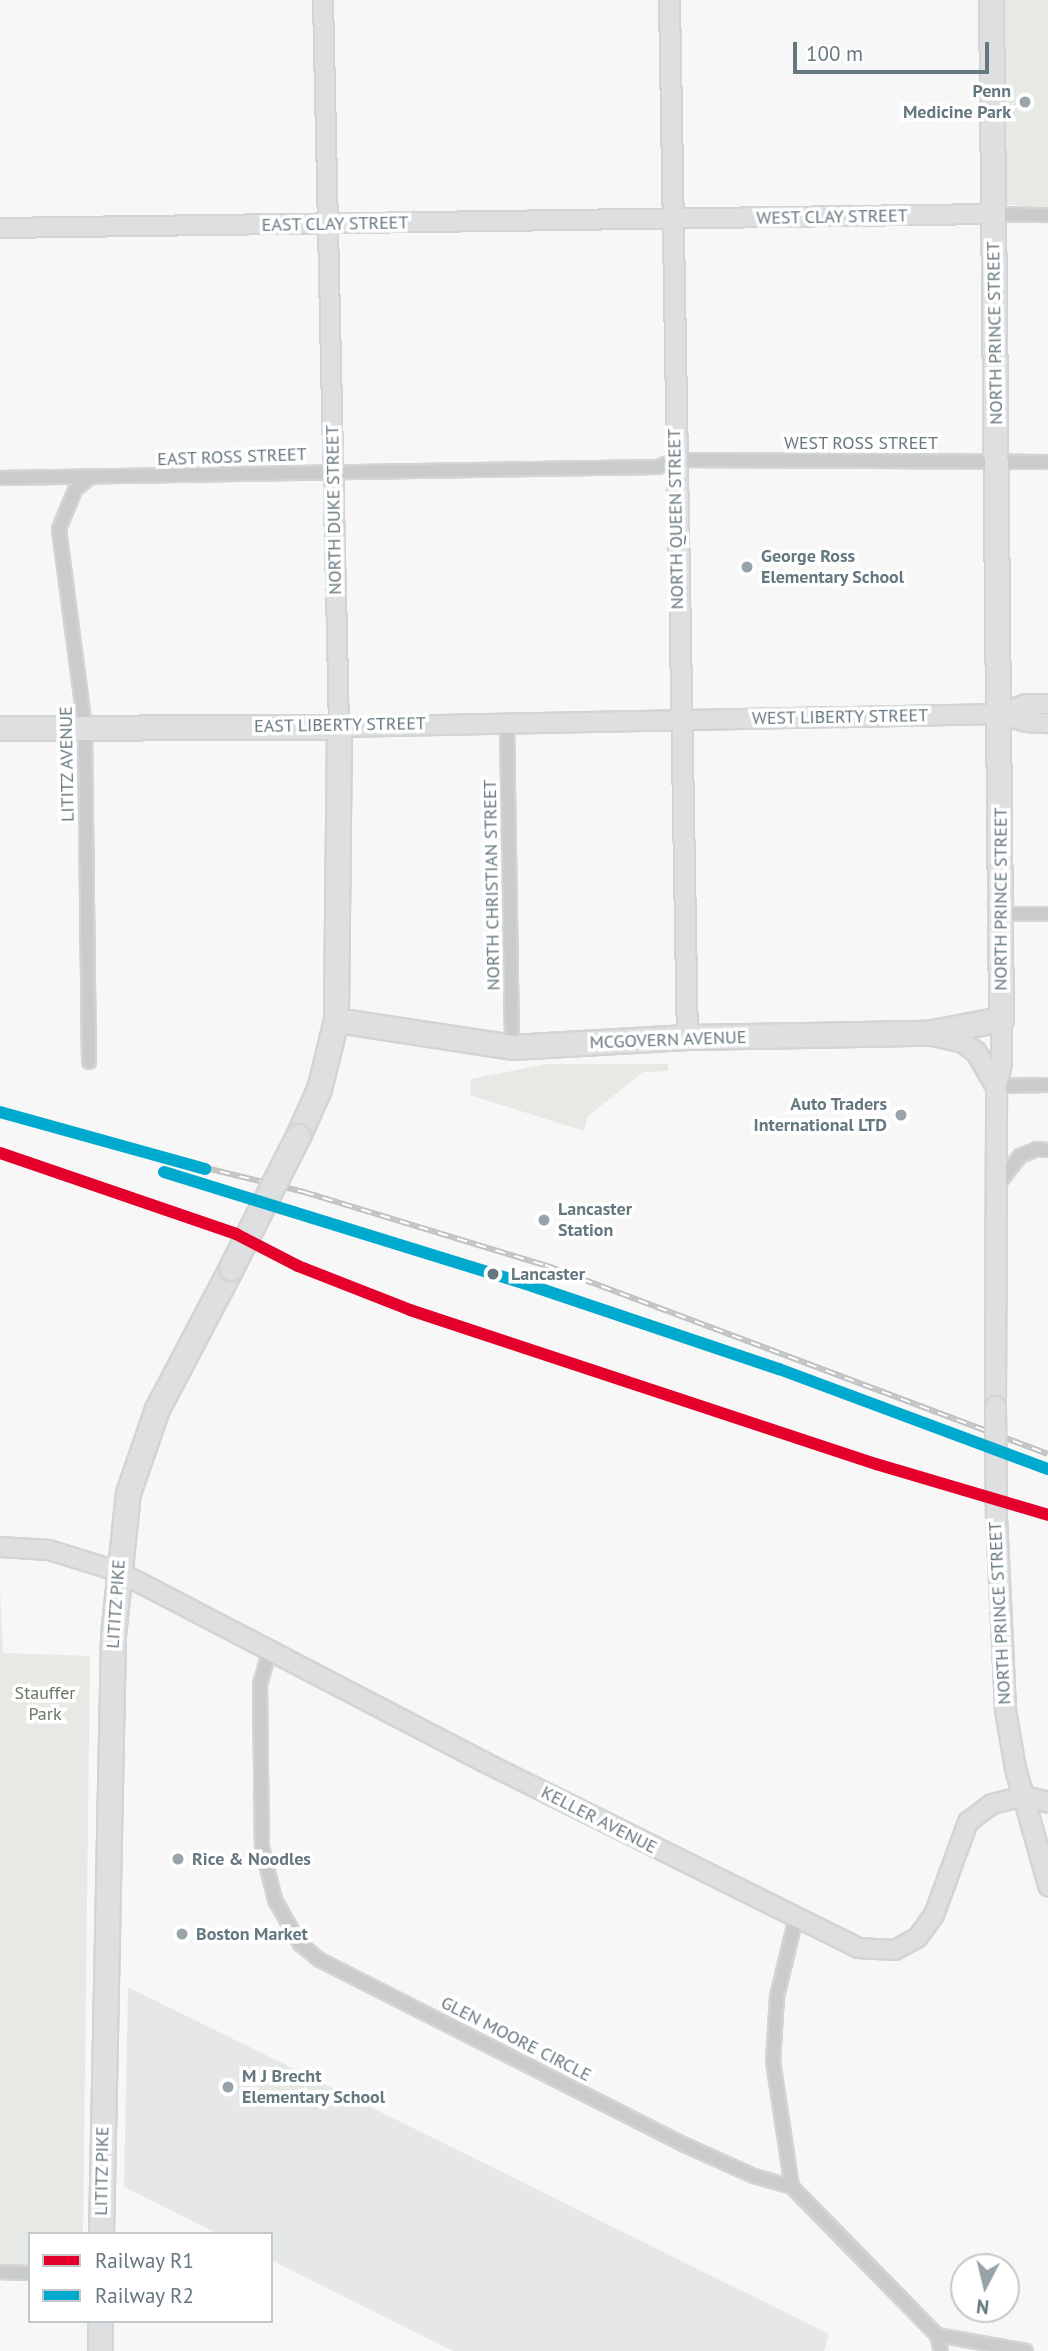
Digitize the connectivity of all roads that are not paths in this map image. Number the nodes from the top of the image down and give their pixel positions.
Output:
1 (323, 0) edge
2 (669, 0) edge
3 (991, 0) edge
4 (994, 214) junction
5 (1048, 215) edge
6 (670, 220) junction
7 (328, 224) junction
8 (0, 228) edge
9 (675, 460) junction
10 (996, 461) junction
11 (1048, 462) edge
12 (333, 472) junction
13 (0, 478) edge
14 (89, 478) junction
15 (1048, 704) edge
16 (1000, 714) junction
17 (680, 721) junction
18 (507, 723) junction
19 (1048, 723) edge
20 (339, 726) junction
21 (85, 727) junction
22 (0, 728) edge
23 (1002, 914) junction
24 (1048, 914) edge
25 (1001, 1019) junction
26 (336, 1020) junction
27 (927, 1033) junction
28 (687, 1037) junction
29 (512, 1047) junction
30 (89, 1062) dead end
31 (1048, 1085) edge
32 (996, 1086) junction
33 (1048, 1150) edge
34 (995, 1188) junction
35 (0, 1547) edge
36 (117, 1571) junction
37 (269, 1653) junction
38 (1023, 1796) junction
39 (1048, 1802) edge
40 (1048, 1885) edge
41 (796, 1918) junction
42 (792, 2187) junction
43 (101, 2232) edge
44 (0, 2272) edge
45 (28, 2273) edge
46 (100, 2323) edge
47 (937, 2335) junction
48 (100, 2351) edge
49 (941, 2351) edge
50 (1026, 2351) edge

1 - 7 main road, NORTH DUKE STREET
2 - 6 main road, NORTH QUEEN STREET
3 - 4 highway, NORTH PRINCE STREET
4 - 5 street
4 - 6 main road, WEST CLAY STREET
4 - 10 highway, NORTH PRINCE STREET
6 - 7 main road, EAST CLAY STREET
6 - 9 main road, NORTH QUEEN STREET
7 - 8 main road, EAST CLAY STREET
7 - 12 main road, NORTH DUKE STREET
9 - 10 street, WEST ROSS STREET
9 - 12 street, EAST ROSS STREET
9 - 17 main road, NORTH QUEEN STREET
10 - 11 street, WEST ROSS STREET
10 - 16 highway, NORTH PRINCE STREET
12 - 14 street, EAST ROSS STREET
12 - 20 main road, NORTH DUKE STREET
13 - 14 street, EAST ROSS STREET
14 - 21 street, LITITZ AVENUE
15 - 16 main road, WEST LIBERTY STREET
16 - 17 main road, WEST LIBERTY STREET
16 - 19 main road, WEST LIBERTY STREET
16 - 23 highway, NORTH PRINCE STREET
17 - 18 main road, EAST LIBERTY STREET
17 - 28 main road, NORTH QUEEN STREET
18 - 20 main road, EAST LIBERTY STREET
18 - 29 street, NORTH CHRISTIAN STREET
20 - 21 highway, EAST LIBERTY STREET
20 - 26 highway, NORTH DUKE STREET
21 - 22 highway, EAST LIBERTY STREET
21 - 30 street, LITITZ AVENUE
23 - 24 street
23 - 25 highway, NORTH PRINCE STREET
25 - 27 highway, MCGOVERN AVENUE
25 - 32 main road, NORTH PRINCE STREET
26 - 29 highway, MCGOVERN AVENUE
26 - 36 highway, LITITZ PIKE, bridge
27 - 28 highway, MCGOVERN AVENUE
27 - 32 main road
28 - 29 highway, MCGOVERN AVENUE
31 - 32 street
32 - 34 main road, NORTH PRINCE STREET
33 - 34 street
34 - 38 main road, NORTH PRINCE STREET, bridge
35 - 36 main road, KELLER AVENUE
36 - 37 main road, KELLER AVENUE
36 - 43 highway, LITITZ PIKE
37 - 41 main road, KELLER AVENUE
37 - 42 street, GLEN MOORE CIRCLE
38 - 39 main road
38 - 40 main road, NORTH PRINCE STREET
38 - 41 main road, KELLER AVENUE
41 - 42 street
42 - 47 street, GLEN MOORE CIRCLE
44 - 45 street
46 - 48 highway
47 - 49 street
47 - 50 street

